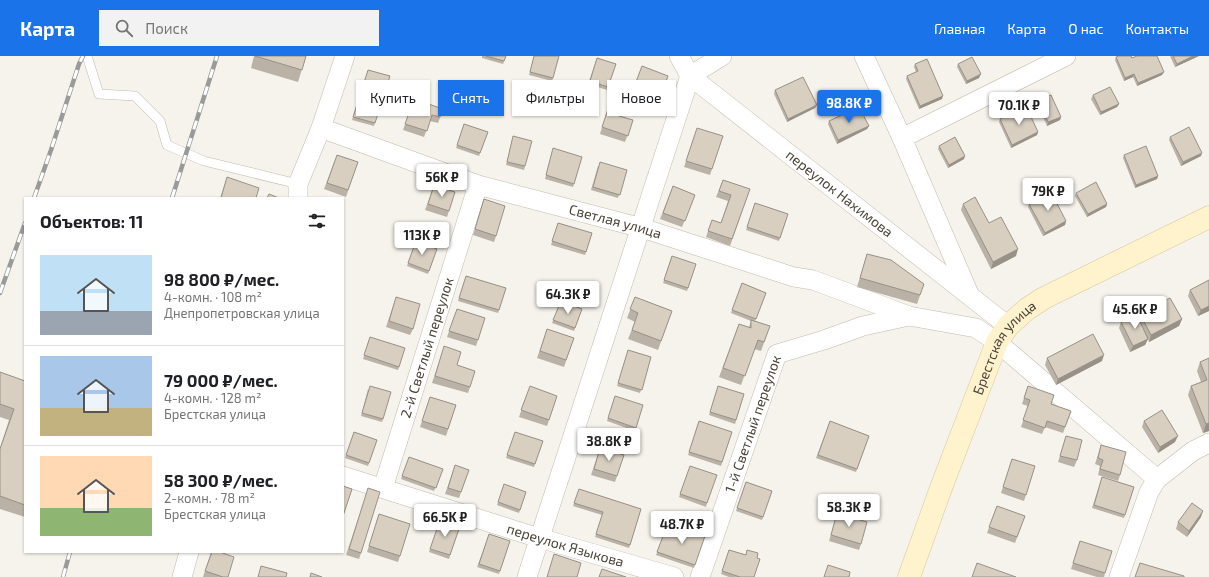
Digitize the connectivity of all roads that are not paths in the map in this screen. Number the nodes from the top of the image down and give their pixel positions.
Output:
1 (88, 56) edge
2 (345, 56) edge
3 (666, 56) edge
4 (679, 56) edge
5 (722, 56) edge
6 (864, 56) edge
7 (1066, 56) edge
8 (690, 76) junction
9 (321, 128) junction
10 (902, 138) junction
11 (478, 185) junction
12 (298, 191) edge
13 (1209, 217) edge
14 (642, 228) junction
15 (970, 296) junction
16 (909, 316) junction
17 (1002, 334) junction
18 (1209, 443) edge
19 (344, 476) edge
20 (1158, 479) junction
21 (383, 488) junction
22 (540, 538) junction
23 (189, 553) edge
24 (182, 577) edge
25 (527, 577) edge
26 (674, 577) edge
27 (700, 577) edge
28 (909, 577) edge
29 (1119, 577) edge

1 - 12 lane
2 - 9 street
3 - 8 street
4 - 8 street, переулок Нахимова
5 - 8 street
6 - 10 street
7 - 10 street
8 - 14 street
8 - 15 street, переулок Нахимова
9 - 11 street, Светлая улица
9 - 12 street
10 - 15 street
11 - 14 street, Светлая улица
11 - 21 street, 2-й Светлый переулок
13 - 17 street, Брестская улица
14 - 16 street, Светлая улица
14 - 22 street
15 - 17 street, переулок Нахимова
16 - 17 street, 1-й Светлый переулок
16 - 27 street, 1-й Светлый переулок
17 - 20 street
17 - 28 street, Брестская улица
18 - 20 street
19 - 21 street, переулок Языкова
20 - 29 street
21 - 22 street, переулок Языкова
22 - 25 street
22 - 26 street, переулок Языкова
23 - 24 street

